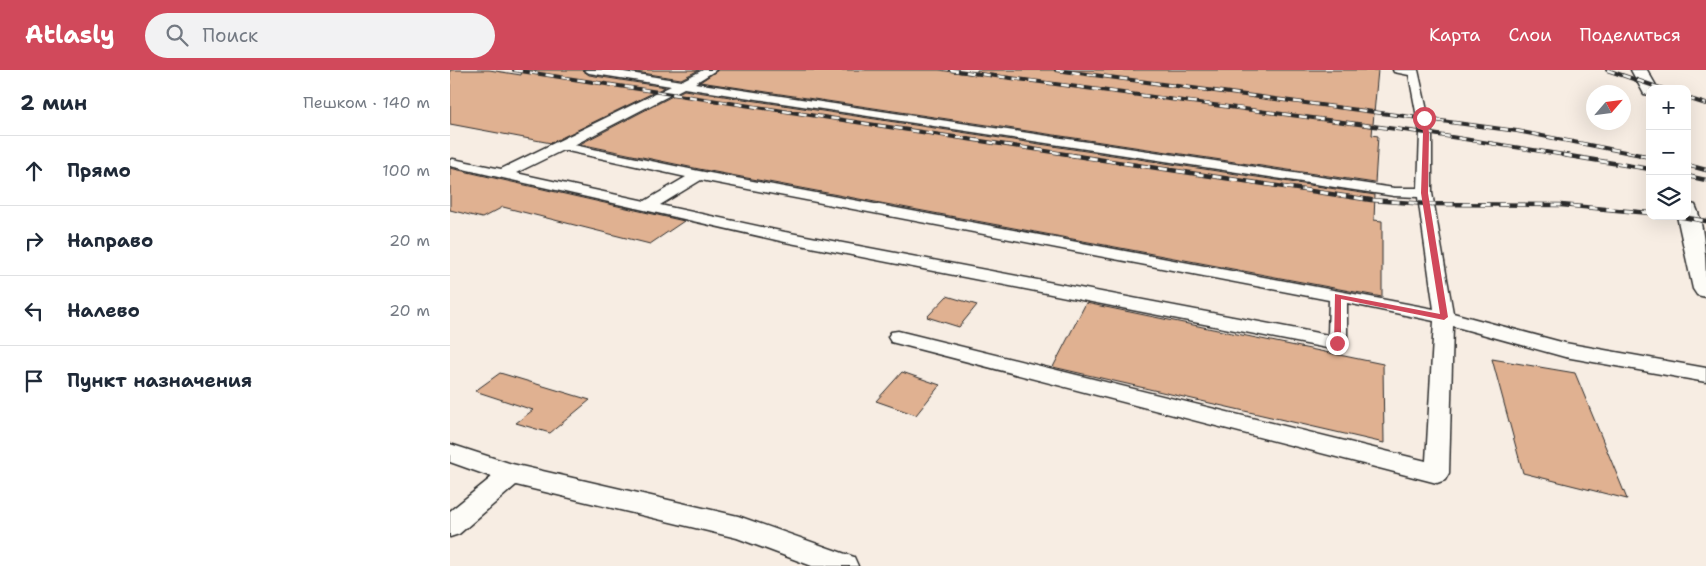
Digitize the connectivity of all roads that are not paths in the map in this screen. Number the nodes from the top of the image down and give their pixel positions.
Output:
1 (589, 70) edge
2 (711, 70) edge
3 (1398, 70) edge
4 (1639, 70) edge
5 (685, 84) junction
6 (1647, 85) edge
7 (561, 146) junction
8 (453, 163) dead end
9 (505, 173) junction
10 (699, 175) junction
11 (1425, 193) junction
12 (649, 205) junction
13 (1689, 220) edge
14 (1706, 289) edge
15 (1338, 296) junction
16 (1444, 317) junction
17 (898, 337) dead end
18 (1706, 375) edge
19 (450, 453) edge
20 (512, 474) junction
21 (450, 526) edge
22 (845, 566) edge

1 - 5 lane
2 - 5 lane
3 - 11 lane
4 - 6 main road
5 - 7 lane
5 - 11 lane
7 - 9 lane
7 - 10 lane
8 - 9 lane
9 - 12 lane
10 - 12 lane
10 - 15 lane
11 - 16 lane
12 - 15 lane
13 - 14 main road
15 - 16 lane
16 - 17 lane
16 - 18 lane
19 - 20 lane
20 - 21 lane
20 - 22 lane

